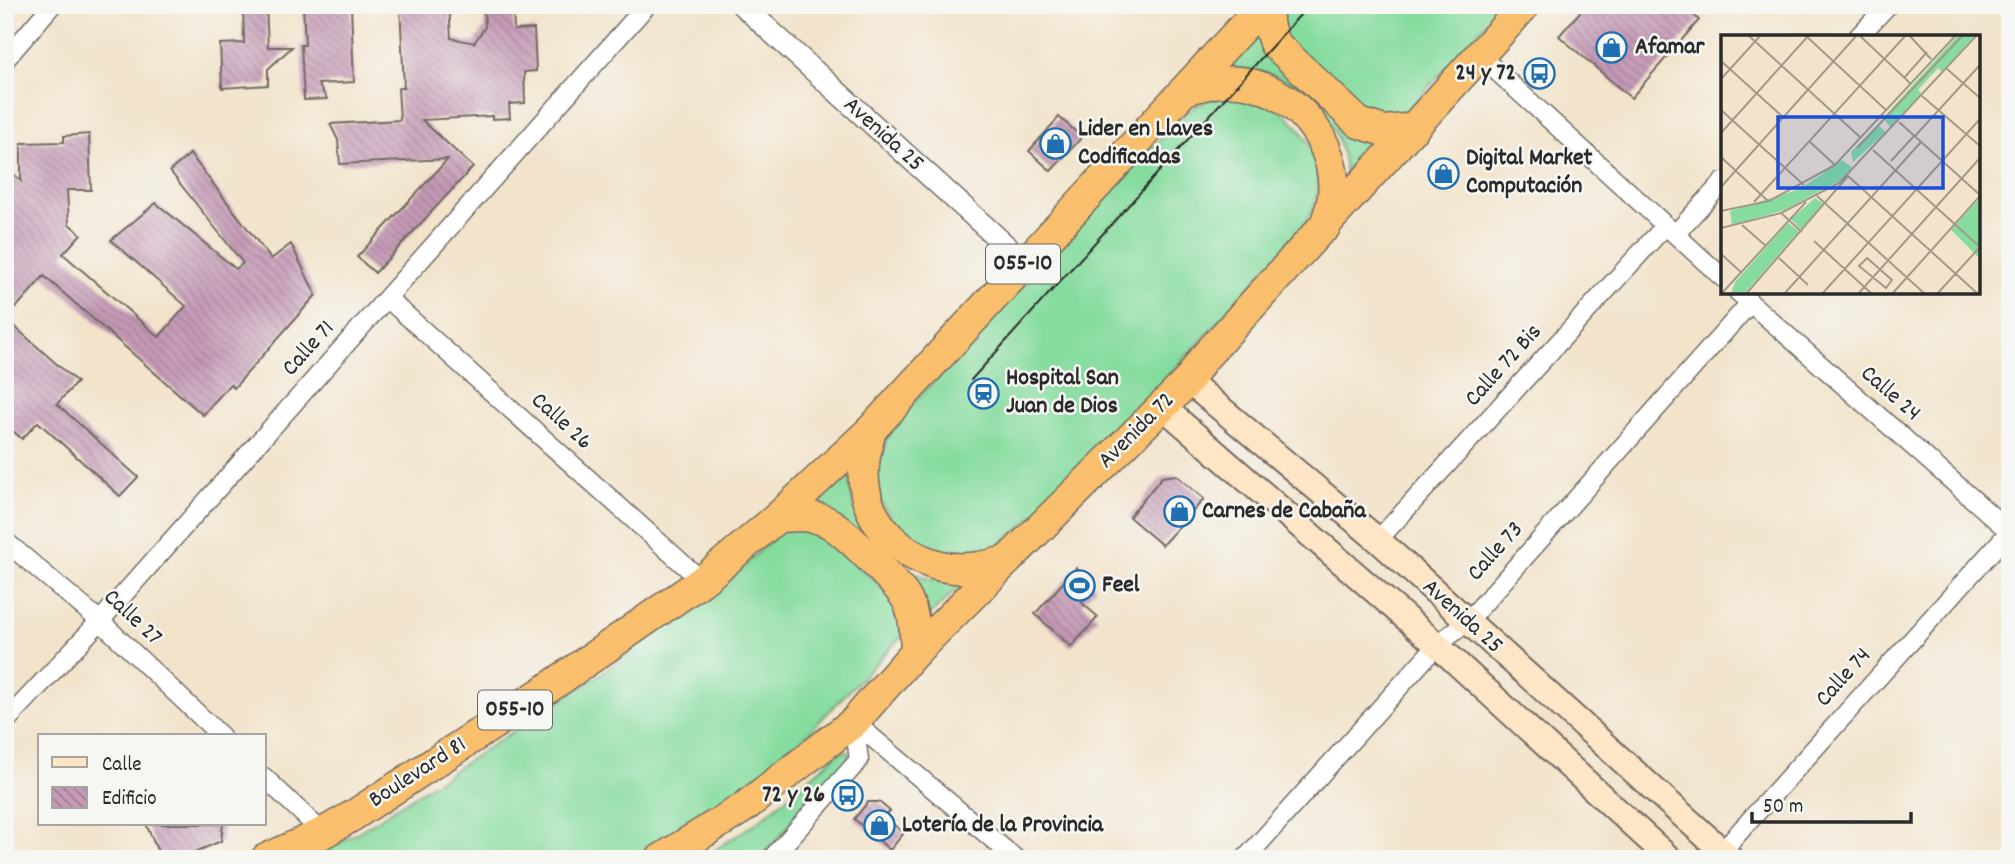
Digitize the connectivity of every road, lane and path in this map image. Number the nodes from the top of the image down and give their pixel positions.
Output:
1 (52, 5) edge
2 (647, 5) edge
3 (742, 5) edge
4 (1265, 5) edge
5 (1525, 5) edge
6 (1888, 5) edge
7 (1860, 35) edge
8 (1480, 56) junction
9 (5, 60) edge
10 (1186, 90) junction
11 (1414, 128) junction
12 (1721, 185) edge
13 (1324, 228) junction
14 (1670, 230) junction
15 (1024, 262) junction
16 (1721, 276) edge
17 (387, 298) junction
18 (1744, 298) edge
19 (1188, 381) junction
20 (1162, 406) junction
21 (871, 430) junction
22 (778, 517) junction
23 (2009, 532) edge
24 (1378, 540) junction
25 (5, 541) edge
26 (1006, 561) junction
27 (702, 581) junction
28 (100, 621) junction
29 (1467, 621) junction
30 (1437, 645) junction
31 (916, 651) junction
32 (5, 722) edge
33 (855, 722) junction
34 (219, 734) edge
35 (266, 779) edge
36 (323, 833) junction
37 (1723, 856) edge
38 (266, 859) edge
39 (662, 859) edge
40 (771, 859) edge
41 (1016, 859) edge
42 (1245, 859) edge
43 (1670, 859) edge

1 - 9 street
2 - 17 street, Calle 71
3 - 15 street, Avenida 25
4 - 10 highway, 055-10
4 - 11 highway
5 - 8 highway, Avenida 72
6 - 7 street
8 - 11 highway, Avenida 72
8 - 14 street
10 - 13 highway
10 - 15 highway, 055-10
11 - 13 highway, Avenida 72
12 - 14 street
13 - 19 highway, Avenida 72
14 - 16 street
14 - 24 street, Calle 72 Bis
15 - 21 highway, 055-10
17 - 27 street, Calle 26
17 - 28 street, Calle 71
18 - 23 street, Calle 24
18 - 29 street, Calle 73
19 - 20 highway, Avenida 72
19 - 24 main road, Avenida 25
20 - 26 highway, Avenida 72
20 - 30 main road, Avenida 25
21 - 22 highway, 055-10
21 - 26 highway
22 - 27 highway, 055-10
22 - 31 highway
23 - 37 street, Calle 74
24 - 29 main road, Avenida 25
25 - 28 street, Calle 27
26 - 31 highway, Avenida 72
27 - 36 highway, Boulevard 81 / 055-10
28 - 32 street, Calle 71
28 - 34 street, Calle 27
29 - 30 street, Calle 73
29 - 37 main road, Avenida 25
30 - 42 street, Calle 73
30 - 43 main road, Avenida 25
31 - 33 highway, Avenida 72
33 - 39 highway
33 - 40 street
33 - 41 street
35 - 36 street
36 - 38 highway, Boulevard 81 / 055-10

